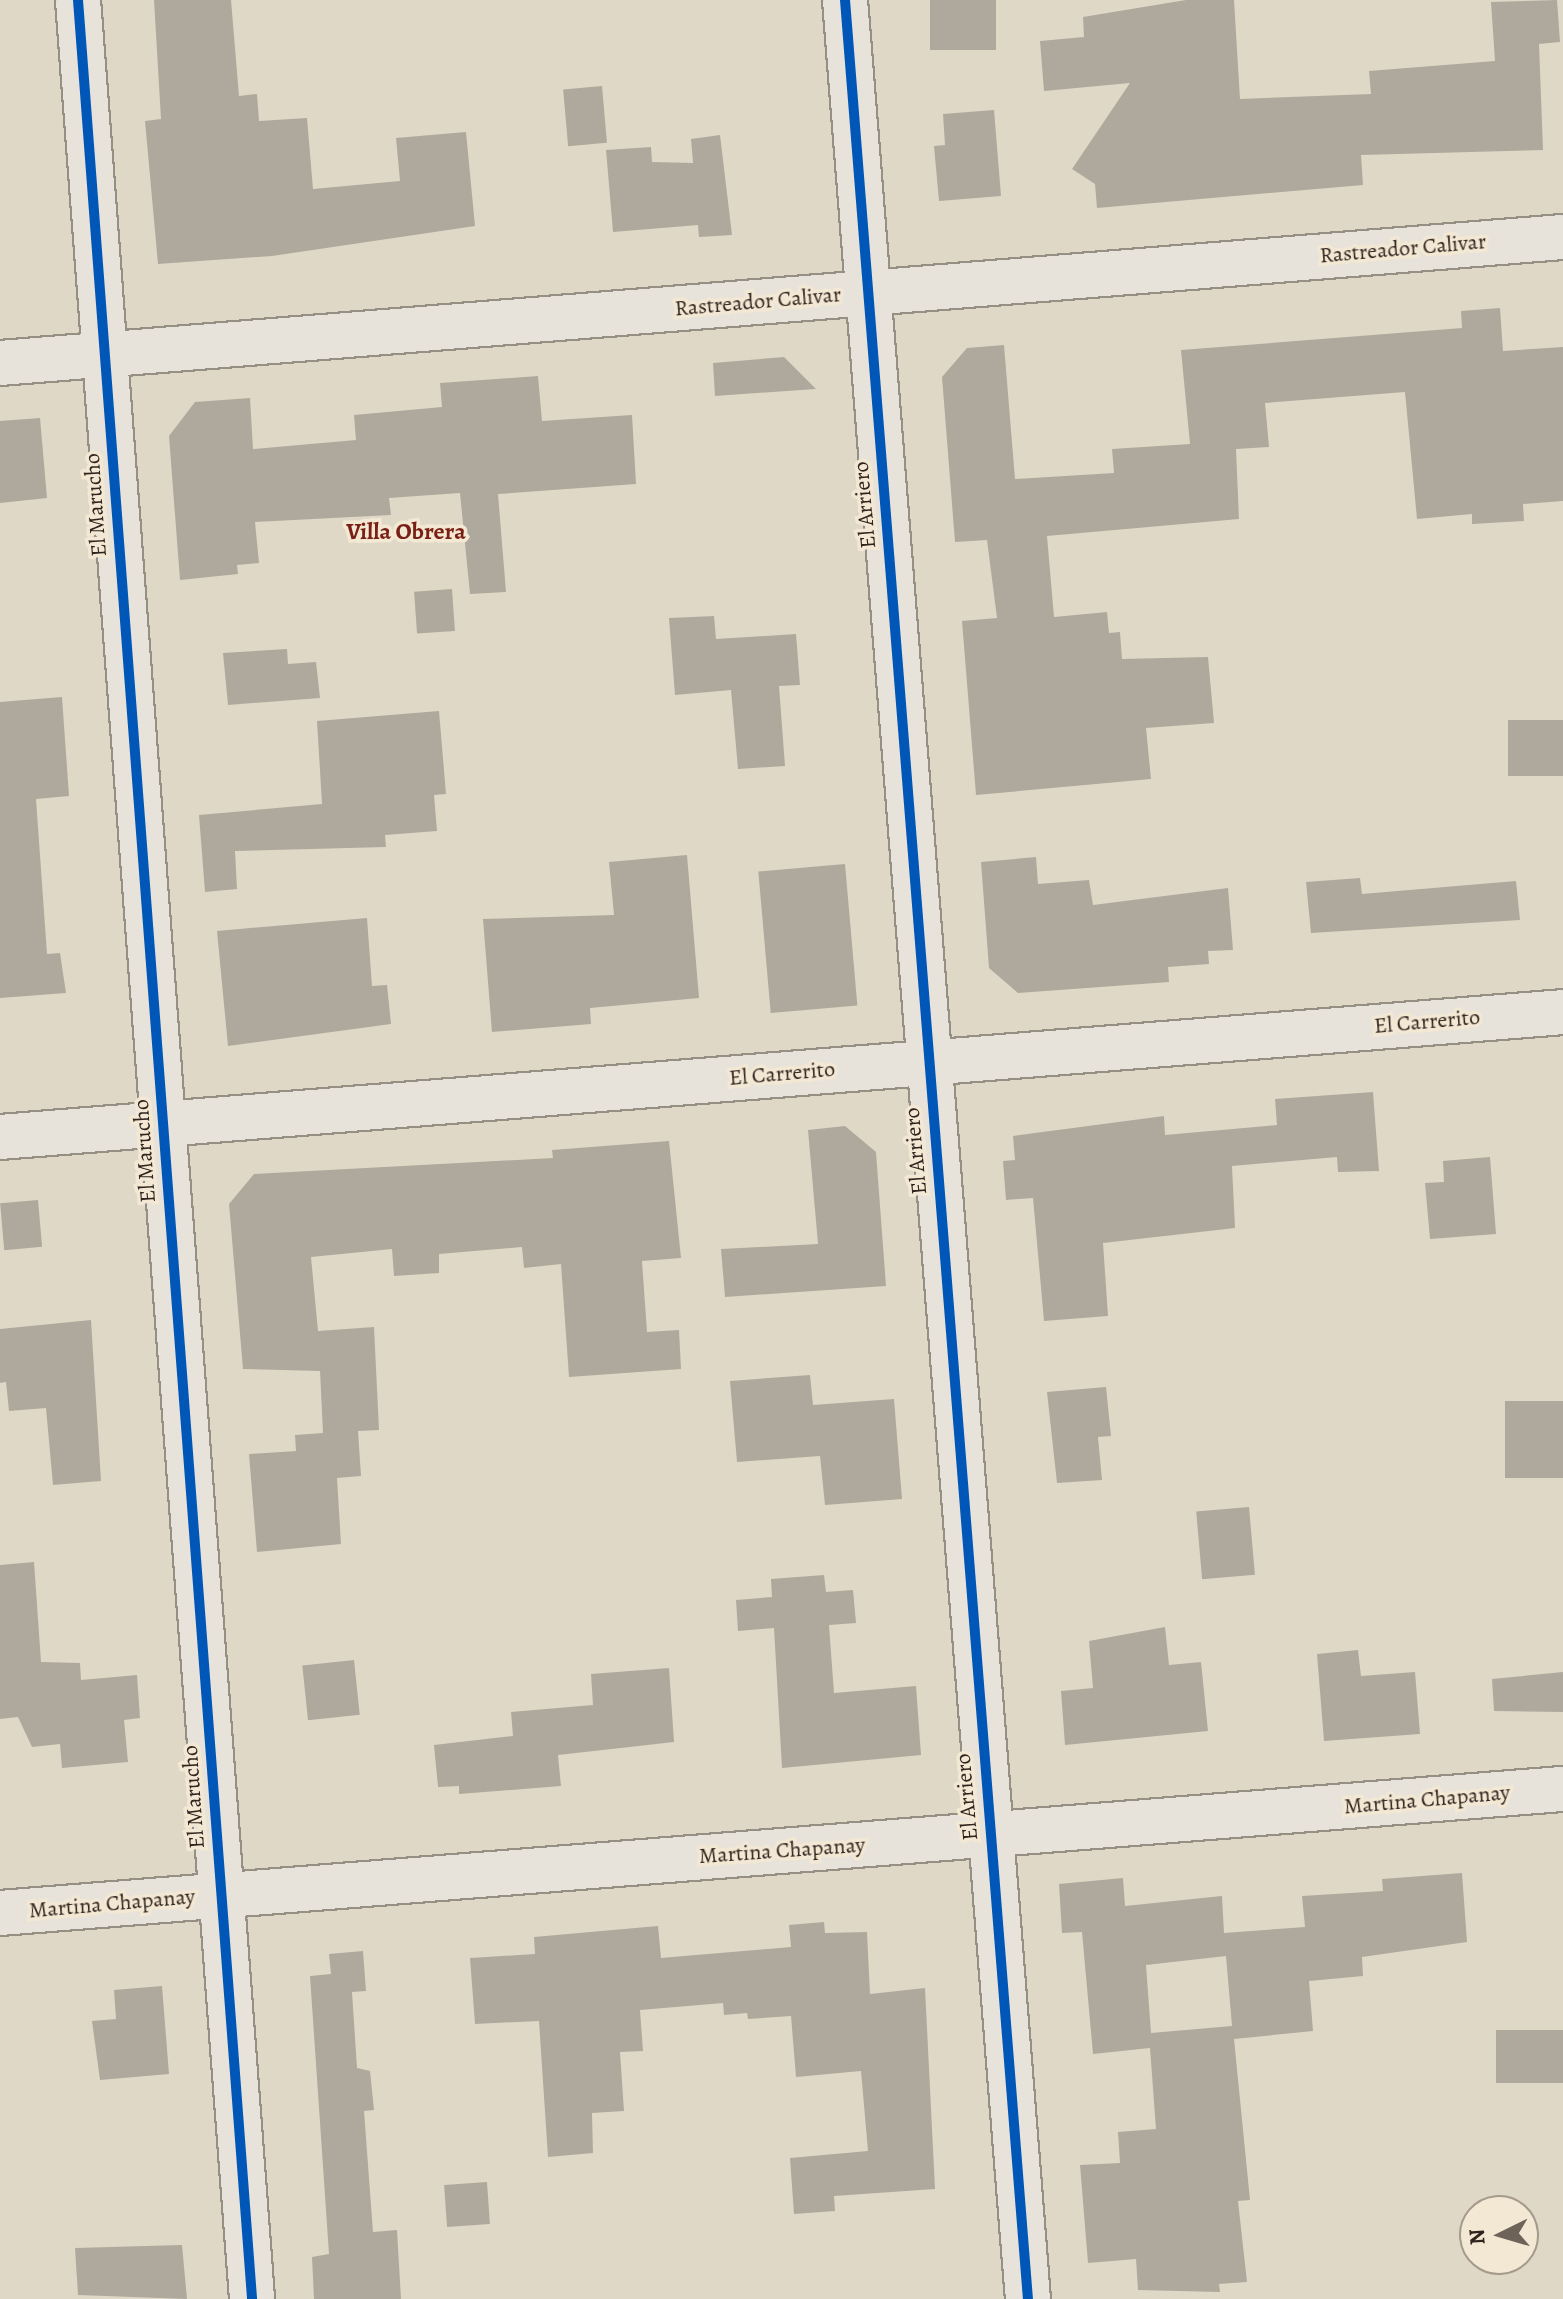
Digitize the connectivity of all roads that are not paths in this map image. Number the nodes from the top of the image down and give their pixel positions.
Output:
1 (78, 0) edge
2 (845, 0) edge
3 (1563, 237) edge
4 (868, 293) junction
5 (104, 355) junction
6 (0, 363) edge
7 (1563, 1012) edge
8 (929, 1062) junction
9 (163, 1124) junction
10 (0, 1137) edge
11 (1563, 1789) edge
12 (990, 1834) junction
13 (221, 1895) junction
14 (0, 1913) edge
15 (252, 2299) edge
16 (1028, 2299) edge

1 - 5 street, El Marucho
2 - 4 street, El Arriero
3 - 4 street, Rastreador Calivar
4 - 5 street, Rastreador Calivar
4 - 8 street, El Arriero
5 - 6 street, Rastreador Calivar
5 - 9 street, El Marucho
7 - 8 street, El Carrerito
8 - 9 street, El Carrerito
8 - 12 street, El Arriero
9 - 10 street, El Carrerito
9 - 13 street, El Marucho
11 - 12 street, Martina Chapanay
12 - 13 street, Martina Chapanay
12 - 16 street, El Arriero
13 - 14 street, Martina Chapanay
13 - 15 street, El Marucho

